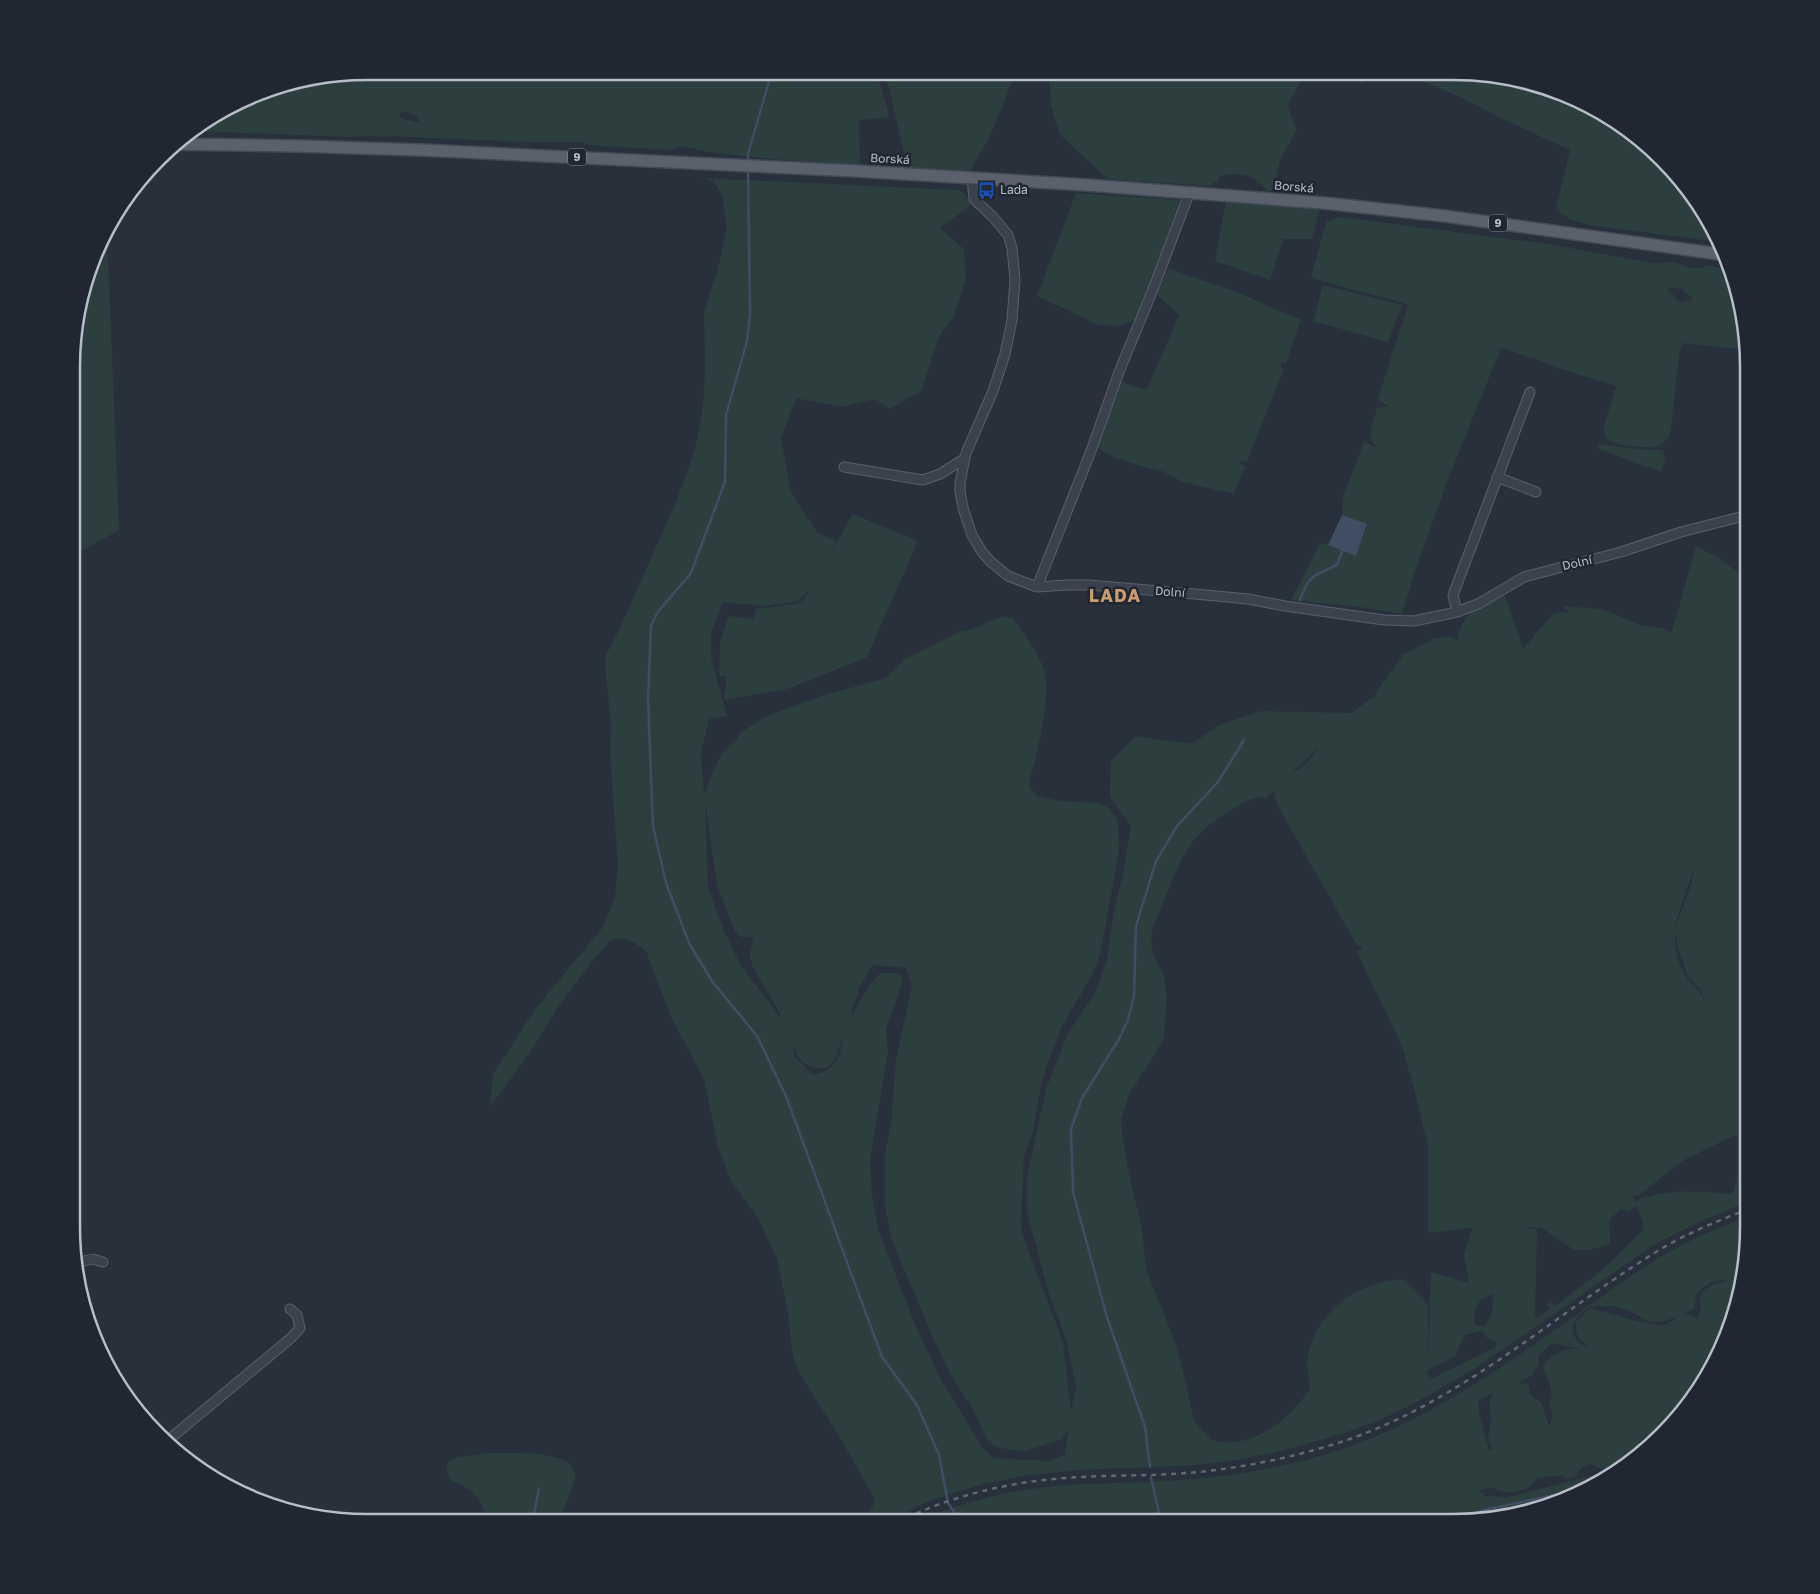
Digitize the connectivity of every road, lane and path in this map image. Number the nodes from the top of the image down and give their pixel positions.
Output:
1 (186, 144) edge
2 (972, 178) junction
3 (1190, 194) junction
4 (1716, 254) edge
5 (1530, 392) dead end
6 (964, 459) junction
7 (844, 467) dead end
8 (1497, 477) junction
9 (1536, 492) dead end
10 (1740, 517) edge
11 (1037, 587) junction
12 (1457, 612) junction
13 (82, 1262) edge
14 (103, 1262) dead end
15 (290, 1308) dead end
16 (172, 1437) edge

1 - 2 main road, Borská / 9
2 - 3 main road, Borská / 9
2 - 6 street, Dolní
3 - 4 main road, Borská / 9
3 - 11 street
5 - 8 street
6 - 7 street
6 - 11 street, Dolní
8 - 9 street
8 - 12 street
10 - 12 street, Dolní
11 - 12 street, Dolní
13 - 14 street
15 - 16 street

